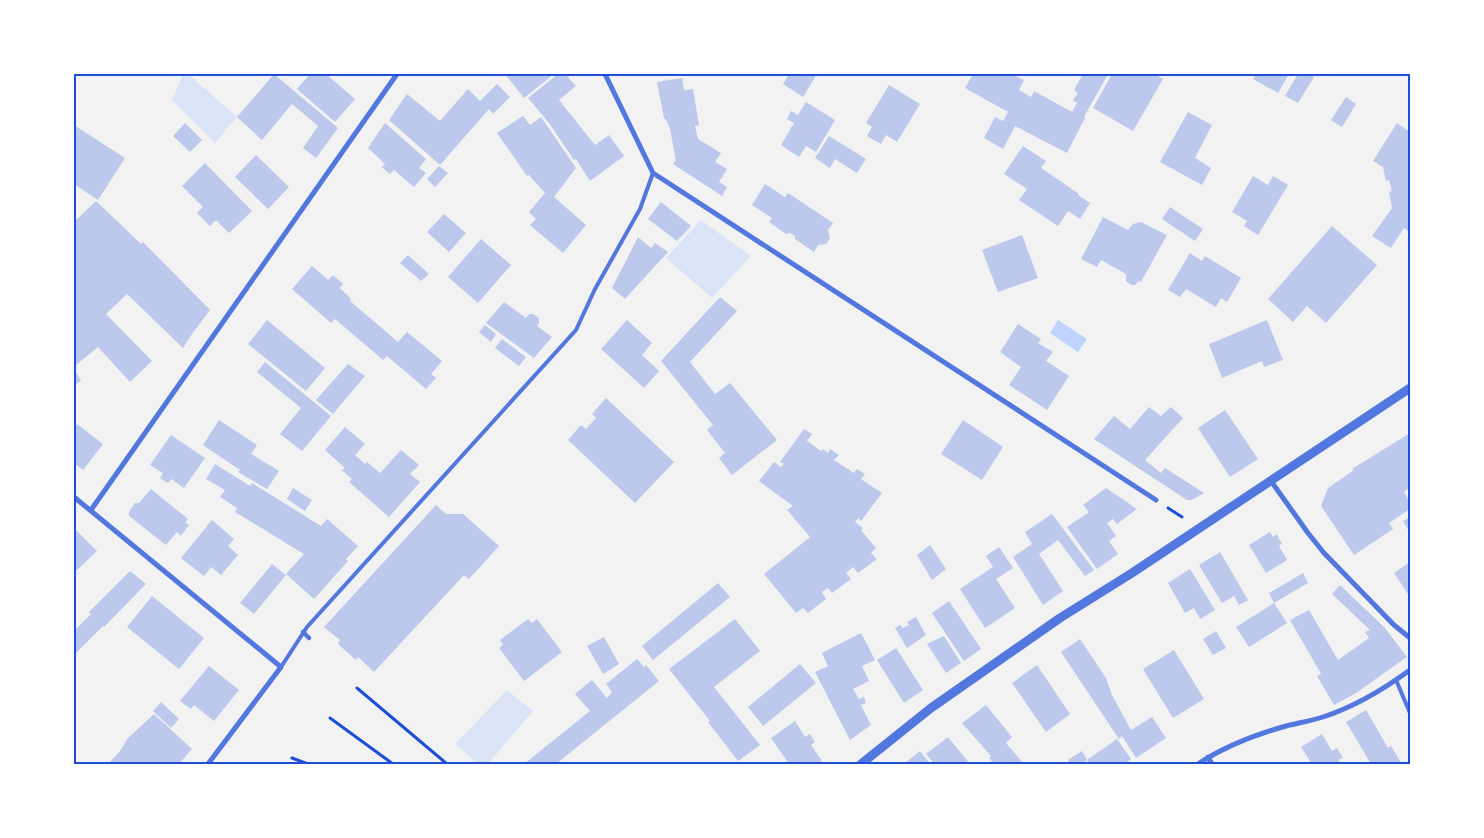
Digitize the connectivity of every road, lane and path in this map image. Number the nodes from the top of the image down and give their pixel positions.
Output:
1 (397, 74) edge
2 (605, 74) edge
3 (653, 173) junction
4 (1410, 388) edge
5 (1271, 481) junction
6 (74, 497) edge
7 (1156, 500) joint
8 (91, 510) junction
9 (1200, 528) junction
10 (303, 632) junction
11 (310, 638) dead end
12 (1410, 638) edge
13 (281, 667) junction
14 (1410, 670) edge
15 (1396, 680) junction
16 (357, 688) dead end
17 (1410, 713) edge
18 (330, 718) dead end
19 (292, 758) dead end
20 (1208, 758) junction
21 (392, 763) edge
22 (208, 764) edge
23 (308, 764) edge
24 (386, 764) edge
25 (447, 764) edge
26 (861, 764) edge
27 (1198, 764) edge
28 (1212, 764) edge

1 - 8 street
2 - 3 street
3 - 7 street
3 - 10 lane
4 - 5 street
5 - 9 street
5 - 12 street
6 - 8 street
7 - 9 path
8 - 13 street
9 - 26 street
10 - 11 street
10 - 13 lane
13 - 22 street
14 - 15 street
15 - 17 lane
15 - 20 street
16 - 25 path
18 - 21 path
19 - 23 path
20 - 27 street
20 - 28 street
21 - 24 path

